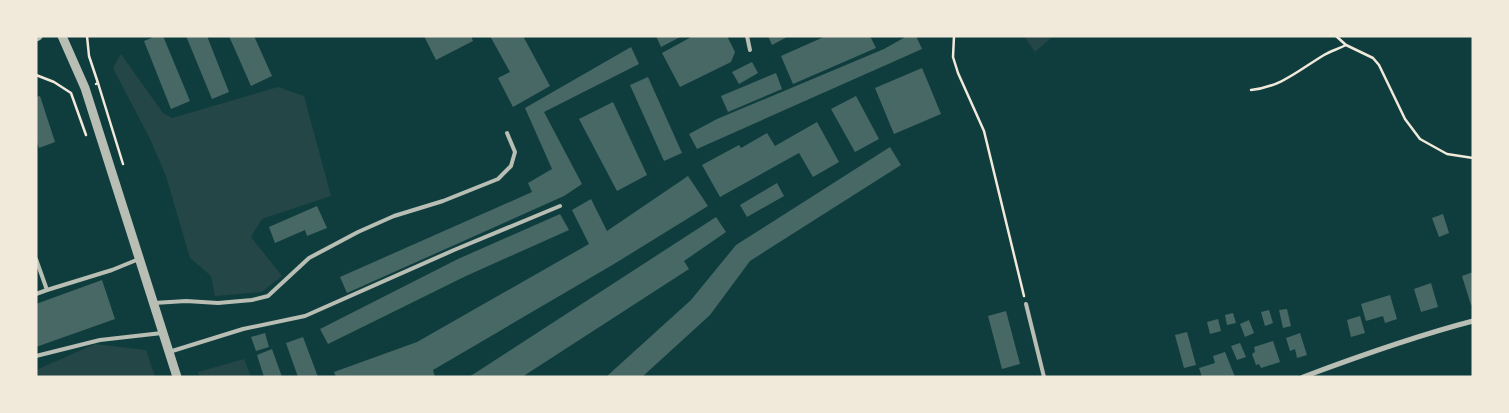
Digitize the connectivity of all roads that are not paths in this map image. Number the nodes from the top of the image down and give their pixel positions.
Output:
1 (62, 36) edge
2 (747, 36) edge
3 (750, 50) dead end
4 (508, 133) dead end
5 (560, 206) dead end
6 (139, 259) junction
7 (36, 260) edge
8 (47, 290) junction
9 (36, 294) edge
10 (154, 303) junction
11 (1026, 304) road end
12 (1473, 321) edge
13 (163, 333) junction
14 (169, 352) junction
15 (36, 356) edge
16 (177, 377) edge
17 (1044, 377) edge
18 (1303, 377) edge

1 - 6 street
2 - 3 lane
4 - 10 lane
5 - 14 lane
6 - 8 lane
6 - 10 street
7 - 8 lane
8 - 9 lane
10 - 13 street
11 - 17 lane
12 - 18 street
13 - 14 street
13 - 15 lane
14 - 16 street

